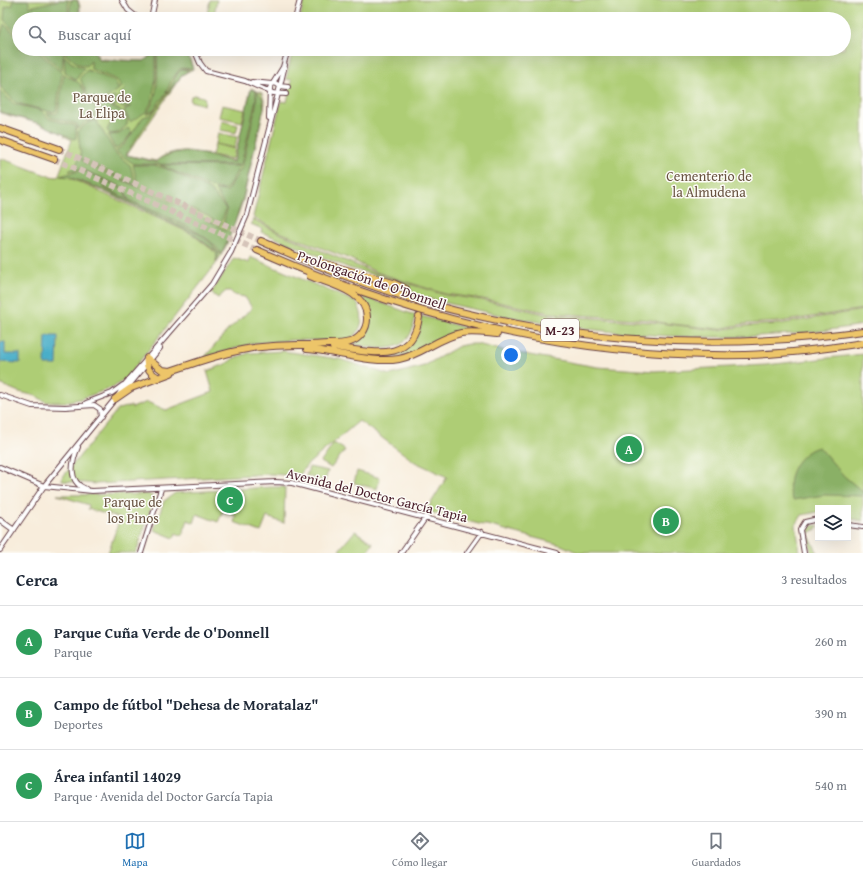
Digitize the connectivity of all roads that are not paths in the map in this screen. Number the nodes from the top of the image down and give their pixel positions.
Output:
1 (122, 0) edge
2 (155, 0) edge
3 (300, 0) edge
4 (130, 12) edge
5 (152, 12) edge
6 (297, 12) edge
7 (197, 56) edge
8 (286, 57) joint
9 (246, 81) junction
10 (273, 84) junction
11 (280, 86) junction
12 (288, 88) dead end
13 (271, 91) junction
14 (278, 92) junction
15 (286, 94) dead end
16 (269, 125) junction
17 (2, 128) edge
18 (0, 140) edge
19 (59, 149) tunnel mouth
20 (54, 159) tunnel mouth
21 (261, 241) tunnel mouth
22 (257, 250) tunnel mouth
23 (309, 262) junction
24 (290, 264) junction
25 (406, 289) tunnel mouth
26 (419, 317) tunnel mouth
27 (863, 331) edge
28 (517, 335) junction
29 (863, 343) edge
30 (284, 345) junction
31 (318, 345) junction
32 (210, 359) junction
33 (148, 361) junction
34 (158, 378) junction
35 (125, 384) junction
36 (0, 395) edge
37 (117, 397) junction
38 (98, 398) junction
39 (78, 405) junction
40 (97, 406) junction
41 (101, 417) junction
42 (79, 442) junction
43 (0, 466) edge
44 (44, 486) junction
45 (161, 489) junction
46 (92, 491) junction
47 (426, 517) junction
48 (0, 520) edge
49 (815, 520) edge
50 (851, 525) edge
51 (863, 527) edge
52 (14, 530) junction
53 (482, 532) junction
54 (0, 550) edge
55 (141, 553) edge
56 (401, 553) edge
57 (467, 553) edge
58 (557, 553) edge
59 (804, 553) edge

1 - 4 street
2 - 5 street
3 - 6 street
7 - 9 street
8 - 10 street
8 - 11 street
9 - 10 street
9 - 13 street
10 - 11 street
10 - 13 street
11 - 12 street
11 - 14 street
13 - 14 street
13 - 16 street
14 - 15 street
14 - 16 street
16 - 33 street
17 - 19 highway
18 - 20 highway
21 - 23 highway, Prolongación de O'Donnell / M-23
22 - 24 highway, Prolongación de O'Donnell / M-23
23 - 25 highway
23 - 27 highway, Prolongación de O'Donnell / M-23
24 - 28 highway, Prolongación de O'Donnell / M-23
24 - 31 highway
26 - 31 highway
28 - 29 highway, Prolongación de O'Donnell / M-23
28 - 30 highway
30 - 31 highway
30 - 32 highway
32 - 33 highway
32 - 34 highway
33 - 34 highway
33 - 35 street
33 - 37 street
34 - 37 highway
35 - 37 street
35 - 38 street
36 - 39 street
37 - 41 street
38 - 39 street
38 - 40 street
39 - 40 street
40 - 41 street
41 - 42 street
42 - 44 street
42 - 46 street
43 - 44 street, Avenida del Doctor García Tapia
44 - 46 street, Avenida del Doctor García Tapia
44 - 52 street
45 - 46 street, Avenida del Doctor García Tapia
45 - 47 street, Avenida del Doctor García Tapia
45 - 55 street
47 - 53 street, Avenida del Doctor García Tapia
47 - 56 street
48 - 52 street
49 - 59 street
50 - 51 street
52 - 54 street
53 - 57 street
53 - 58 street, Avenida del Doctor García Tapia

